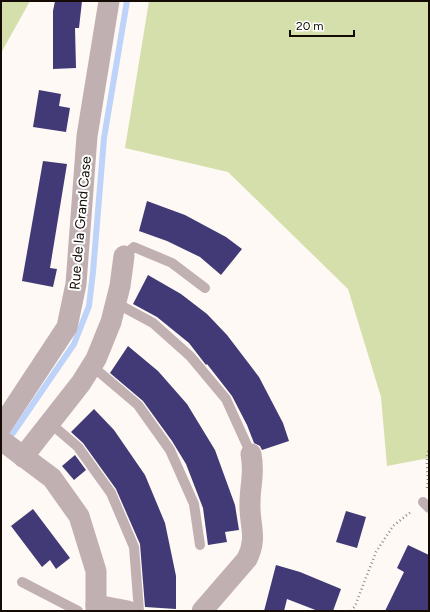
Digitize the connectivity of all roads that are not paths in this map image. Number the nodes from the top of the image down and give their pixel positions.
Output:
1 (109, 1) edge
2 (124, 256) joint
3 (205, 288) dead end
4 (116, 303) junction
5 (92, 366) junction
6 (50, 423) junction
7 (1, 427) edge
8 (1, 440) edge
9 (251, 454) joint
10 (24, 457) junction
11 (200, 545) dead end
12 (22, 582) dead end
13 (90, 609) edge
14 (128, 611) edge
15 (139, 611) edge
16 (202, 611) edge

1 - 7 street, Rue de la Grand Case
2 - 3 lane
2 - 4 street
4 - 5 street
4 - 9 lane
5 - 6 street
5 - 11 lane
6 - 10 street
6 - 15 lane
8 - 10 street
9 - 16 street
10 - 13 street
12 - 13 lane
13 - 14 street

